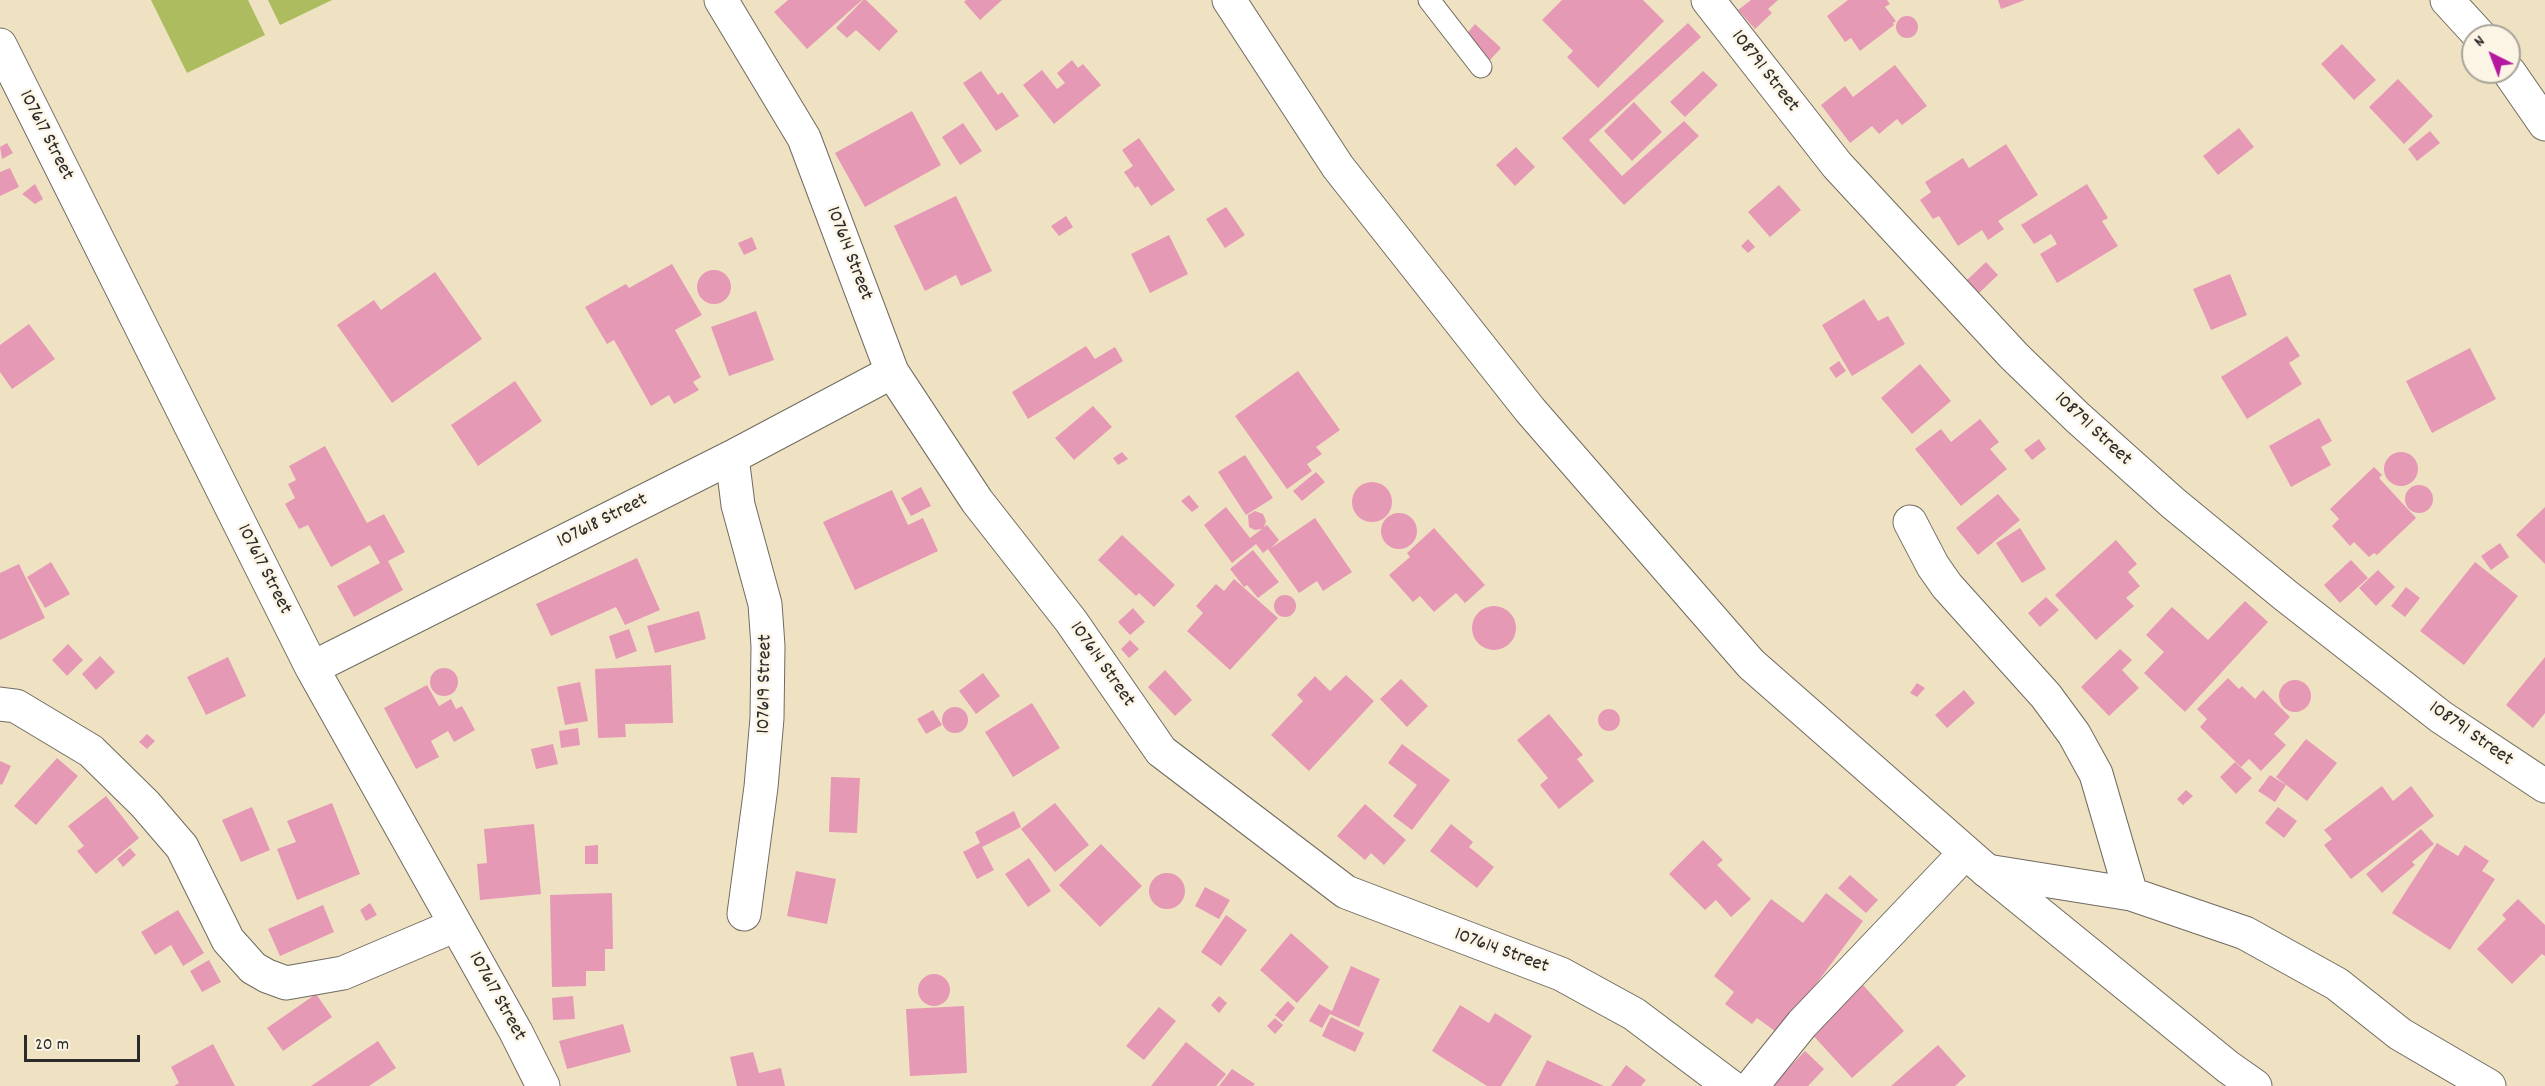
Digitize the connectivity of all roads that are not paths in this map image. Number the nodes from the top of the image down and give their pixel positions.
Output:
1 (721, 0) edge
2 (1229, 0) edge
3 (1429, 0) edge
4 (1708, 0) edge
5 (2447, 0) edge
6 (2469, 24) edge
7 (0, 45) edge
8 (1481, 67) dead end
9 (2517, 84) edge
10 (2545, 124) edge
11 (892, 372) junction
12 (732, 457) junction
13 (1910, 522) dead end
14 (312, 668) junction
15 (0, 704) edge
16 (2545, 786) edge
17 (1976, 862) junction
18 (2131, 894) junction
19 (744, 914) dead end
20 (456, 925) junction
21 (543, 1086) edge
22 (1730, 1086) edge
23 (1752, 1086) edge
24 (2255, 1086) edge
25 (2489, 1086) edge

1 - 11 street, 107614 Street
2 - 17 street
3 - 8 lane
4 - 16 street, 108791 Street
5 - 6 street
7 - 14 street, 107617 Street
9 - 10 street
11 - 12 street, 107618 Street
11 - 22 street, 107614 Street
12 - 14 street, 107618 Street
12 - 19 street, 107619 Street
13 - 18 street
14 - 20 street, 107617 Street
15 - 20 street
17 - 18 street
17 - 23 street
17 - 24 street
18 - 25 street
20 - 21 street, 107617 Street

